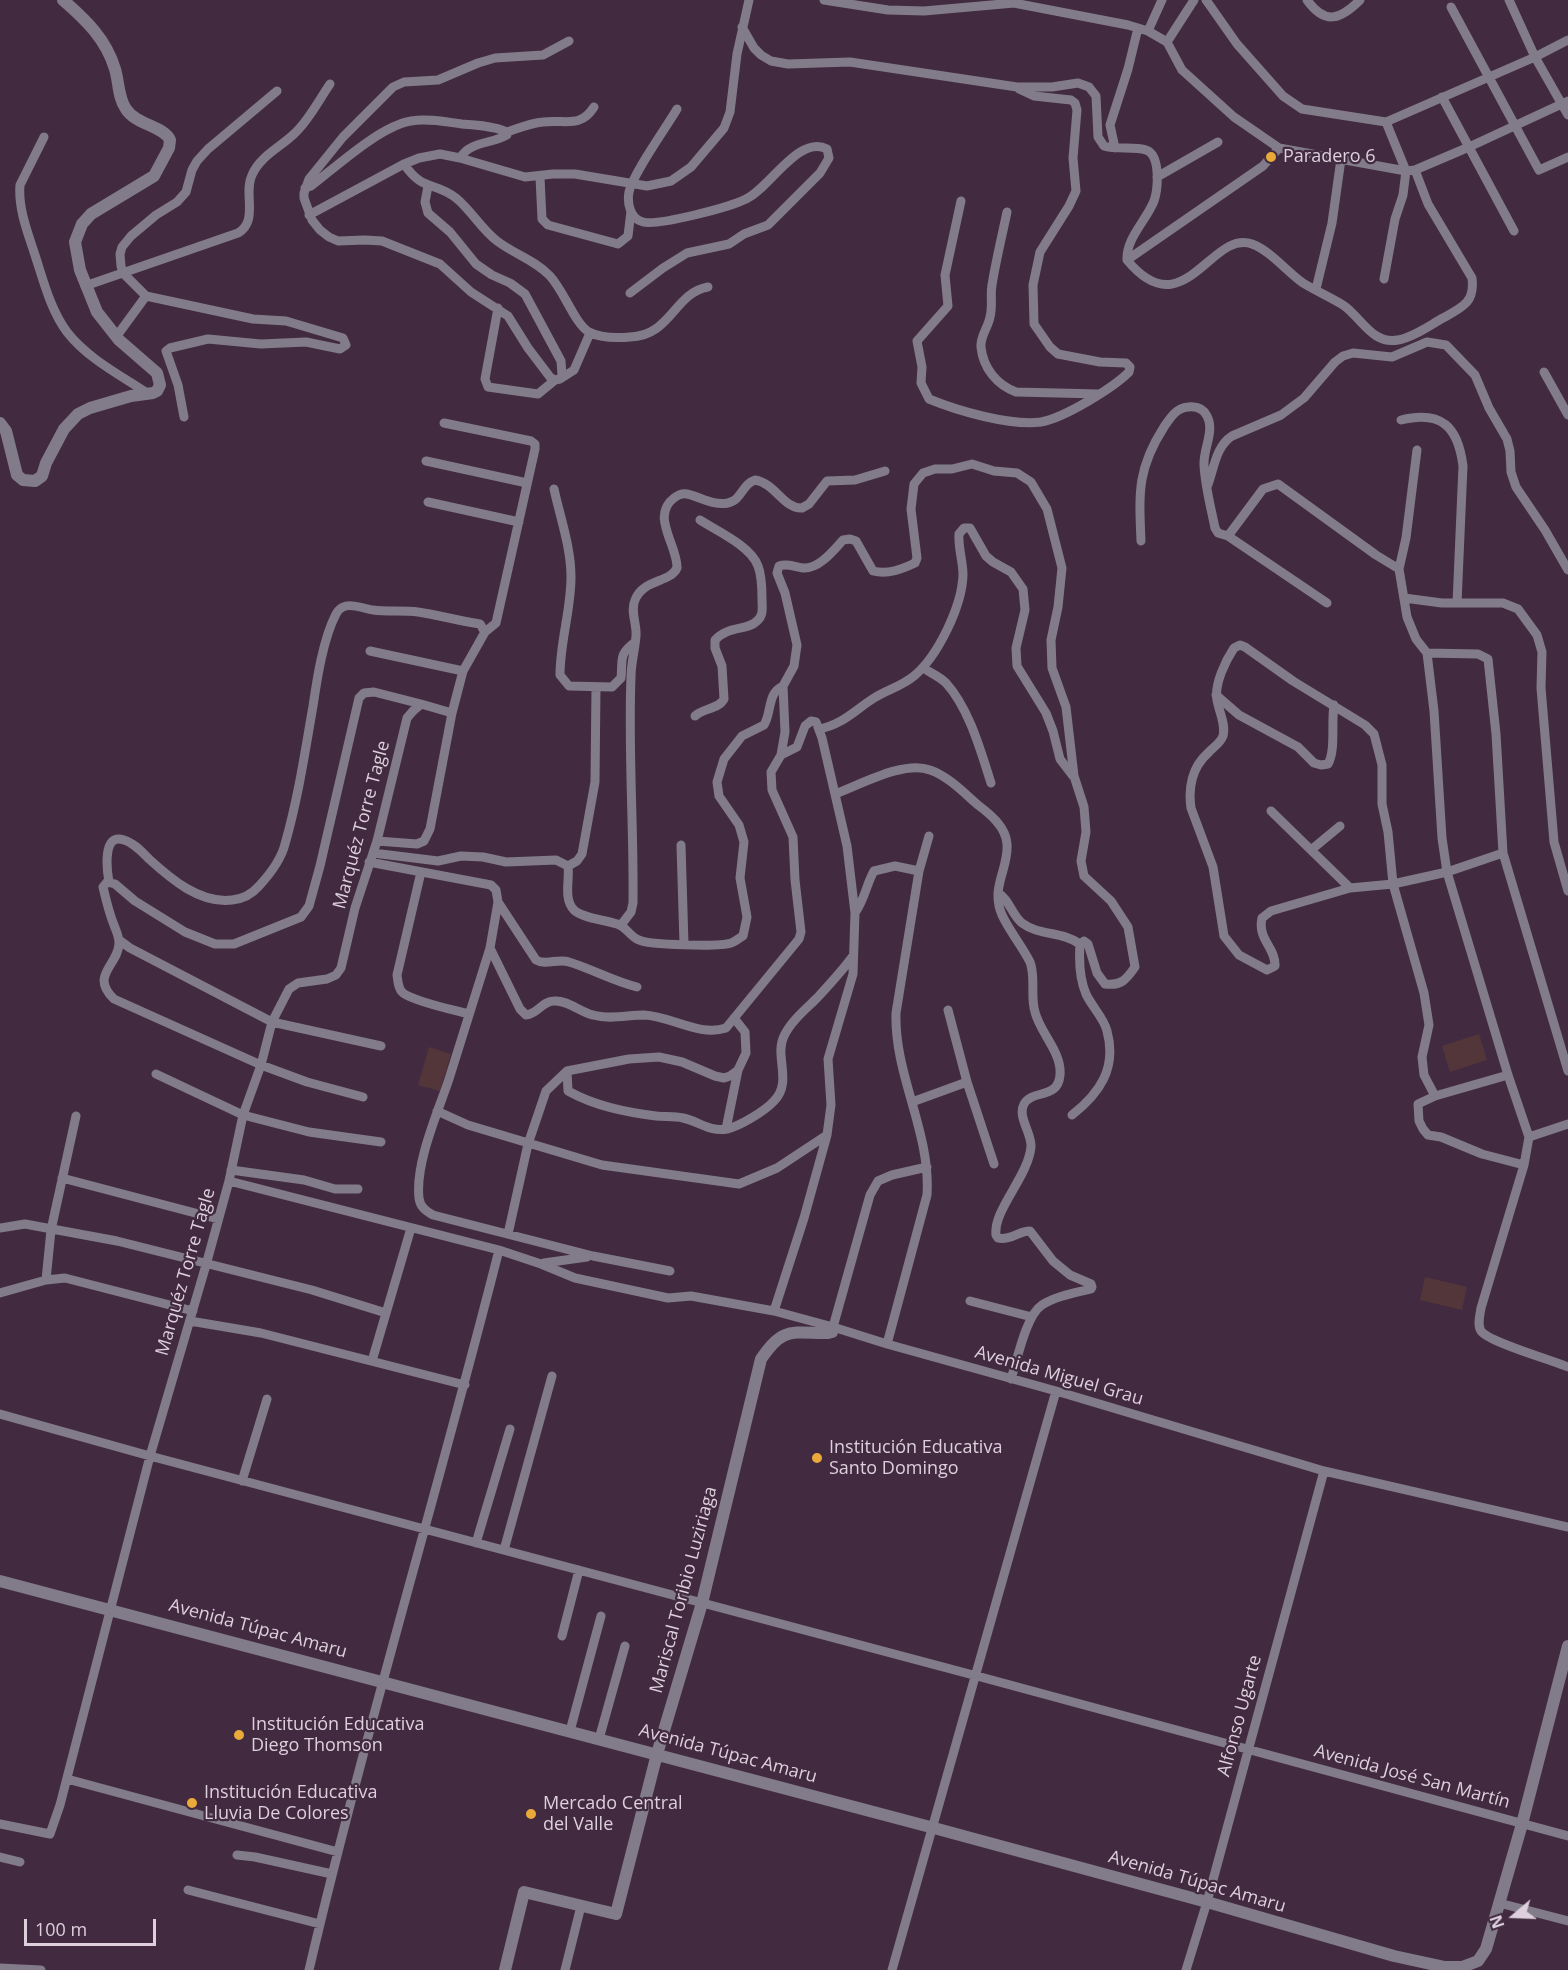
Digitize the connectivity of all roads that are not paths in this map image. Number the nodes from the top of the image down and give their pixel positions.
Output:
1 (63, 0) edge
2 (749, 0) edge
3 (824, 0) edge
4 (1162, 0) edge
5 (1194, 0) edge
6 (1206, 0) edge
7 (1307, 0) edge
8 (1360, 0) edge
9 (1509, 0) edge
10 (1451, 8) dead end
11 (742, 27) junction
12 (1143, 30) junction
13 (1568, 40) edge
14 (569, 41) dead end
15 (1167, 42) junction
16 (1535, 57) junction
17 (1489, 77) junction
18 (330, 84) dead end
19 (1017, 87) junction
20 (277, 91) dead end
21 (1442, 97) junction
22 (1565, 103) edge
23 (594, 107) dead end
24 (677, 109) dead end
25 (1568, 116) edge
26 (1386, 122) junction
27 (1515, 126) junction
28 (507, 132) junction
29 (44, 137) dead end
30 (1218, 142) dead end
31 (1469, 147) junction
32 (1114, 148) junction
33 (1279, 148) junction
34 (1568, 157) edge
35 (460, 158) junction
36 (1341, 159) junction
37 (404, 164) junction
38 (1411, 170) junction
39 (540, 177) junction
40 (1157, 177) junction
41 (631, 184) junction
42 (428, 186) junction
43 (305, 188) junction
44 (961, 201) dead end
45 (631, 211) junction
46 (1007, 212) dead end
47 (309, 215) junction
48 (1515, 231) dead end
49 (1127, 260) junction
50 (123, 273) junction
51 (1384, 279) dead end
52 (86, 286) junction
53 (708, 287) dead end
54 (1316, 289) junction
55 (630, 293) dead end
56 (146, 296) junction
57 (498, 308) junction
58 (590, 333) junction
59 (116, 337) junction
60 (1544, 372) dead end
61 (558, 380) junction
62 (147, 393) junction
63 (1101, 394) junction
64 (1568, 415) edge
65 (184, 417) dead end
66 (1401, 420) dead end
67 (0, 423) edge
68 (444, 423) dead end
69 (1417, 450) dead end
70 (426, 461) dead end
71 (885, 471) dead end
72 (527, 483) junction
73 (1208, 488) junction
74 (554, 489) dead end
75 (428, 502) dead end
76 (700, 520) dead end
77 (519, 522) junction
78 (1228, 536) junction
79 (1141, 541) dead end
80 (758, 565) junction
81 (778, 566) junction
82 (1399, 569) junction
83 (1568, 570) edge
84 (1404, 598) junction
85 (1327, 603) dead end
86 (1457, 603) junction
87 (485, 632) junction
88 (635, 642) junction
89 (370, 651) dead end
90 (1427, 653) junction
91 (923, 668) junction
92 (463, 671) junction
93 (783, 686) junction
94 (596, 687) junction
95 (1216, 695) junction
96 (421, 704) junction
97 (1334, 705) junction
98 (452, 713) junction
99 (695, 716) dead end
100 (819, 729) junction
101 (781, 755) junction
102 (1074, 776) junction
103 (991, 783) dead end
104 (835, 794) junction
105 (1271, 811) dead end
106 (1340, 826) dead end
107 (929, 836) dead end
108 (378, 841) junction
109 (681, 845) dead end
110 (1311, 850) junction
111 (1503, 854) junction
112 (371, 858) junction
113 (568, 866) junction
114 (919, 871) junction
115 (421, 872) junction
116 (1447, 872) junction
117 (109, 882) junction
118 (1393, 884) junction
119 (1350, 888) junction
120 (1568, 891) edge
121 (998, 893) junction
122 (498, 902) junction
123 (855, 913) junction
124 (621, 925) junction
125 (119, 940) junction
126 (684, 944) junction
127 (1080, 944) junction
128 (490, 948) junction
129 (853, 956) junction
130 (637, 987) dead end
131 (948, 1010) dead end
132 (469, 1014) junction
133 (734, 1018) junction
134 (272, 1022) junction
135 (381, 1046) dead end
136 (261, 1065) junction
137 (738, 1070) junction
138 (567, 1071) junction
139 (1568, 1071) edge
140 (156, 1074) dead end
141 (1508, 1075) junction
142 (967, 1082) junction
143 (1435, 1095) junction
144 (363, 1097) dead end
145 (912, 1102) junction
146 (437, 1111) junction
147 (243, 1115) junction
148 (1072, 1115) dead end
149 (76, 1116) dead end
150 (1568, 1124) edge
151 (726, 1129) junction
152 (827, 1136) junction
153 (1529, 1137) junction
154 (381, 1142) dead end
155 (528, 1144) junction
156 (994, 1164) dead end
157 (1524, 1165) junction
158 (927, 1167) junction
159 (231, 1170) junction
160 (62, 1178) junction
161 (228, 1181) junction
162 (358, 1189) dead end
163 (218, 1219) junction
164 (0, 1228) edge
165 (411, 1228) junction
166 (51, 1230) junction
167 (508, 1234) junction
168 (499, 1250) junction
169 (592, 1256) junction
170 (541, 1264) junction
171 (206, 1265) junction
172 (670, 1271) dead end
173 (46, 1280) junction
174 (0, 1293) edge
175 (970, 1301) dead end
176 (774, 1311) junction
177 (386, 1312) junction
178 (191, 1316) junction
179 (1032, 1317) junction
180 (833, 1327) junction
181 (887, 1344) junction
182 (372, 1361) junction
183 (1568, 1367) edge
184 (552, 1376) dead end
185 (1011, 1379) junction
186 (465, 1385) junction
187 (1056, 1391) junction
188 (267, 1399) dead end
189 (0, 1414) edge
190 (510, 1429) dead end
191 (150, 1456) junction
192 (1324, 1471) junction
193 (242, 1481) junction
194 (1568, 1527) edge
195 (424, 1529) junction
196 (476, 1543) junction
197 (504, 1550) junction
198 (579, 1570) junction
199 (0, 1581) edge
200 (702, 1603) junction
201 (110, 1610) junction
202 (601, 1616) dead end
203 (562, 1636) dead end
204 (625, 1646) dead end
205 (1568, 1646) edge
206 (976, 1676) junction
207 (383, 1681) junction
208 (570, 1731) junction
209 (599, 1739) junction
210 (1247, 1750) junction
211 (657, 1754) junction
212 (67, 1779) junction
213 (0, 1824) edge
214 (1522, 1824) junction
215 (934, 1828) junction
216 (1568, 1836) edge
217 (338, 1852) junction
218 (237, 1855) dead end
219 (0, 1857) edge
220 (20, 1862) dead end
221 (332, 1874) junction
222 (188, 1890) dead end
223 (1207, 1902) junction
224 (1499, 1903) junction
225 (581, 1906) junction
226 (1568, 1921) edge
227 (320, 1924) junction
228 (0, 1968) edge
229 (1444, 1968) edge
230 (41, 1970) edge
231 (309, 1970) edge
232 (505, 1970) edge
233 (565, 1970) edge
234 (892, 1970) edge
235 (1186, 1970) edge

1 - 52 street
2 - 11 street
3 - 12 street
4 - 12 street
5 - 15 street
6 - 26 street
7 - 8 street
9 - 16 street
10 - 17 street
11 - 19 street
11 - 41 street
12 - 15 street
12 - 32 street
13 - 16 street
14 - 43 street
15 - 33 street
16 - 17 street
16 - 22 street
17 - 21 street
17 - 27 street
18 - 50 street
19 - 32 street
19 - 63 street
20 - 50 street
21 - 26 street
21 - 31 street
22 - 25 street
22 - 27 street
23 - 28 street
24 - 41 street
26 - 38 street
27 - 31 street
27 - 34 street
28 - 35 street
28 - 43 street
29 - 62 street
30 - 40 street
31 - 38 street
31 - 48 street
32 - 40 street
33 - 36 street
33 - 49 street
35 - 37 street
35 - 39 street
36 - 38 street
36 - 54 street
37 - 42 street
37 - 47 street
38 - 51 street
38 - 54 street
39 - 41 street
39 - 45 street
40 - 49 street
41 - 45 street
42 - 58 street
42 - 61 street
43 - 47 street
44 - 63 street
45 - 55 street
46 - 63 street
47 - 57 street
49 - 54 street
50 - 52 street
50 - 56 street
52 - 59 street
53 - 58 street
56 - 59 street
56 - 65 street
57 - 61 street
57 - 61 street
58 - 61 street
59 - 62 street
60 - 64 street
62 - 67 street
66 - 86 street
68 - 72 street
69 - 82 street
70 - 72 street
71 - 88 street
72 - 77 street
73 - 78 street
73 - 79 street
73 - 83 street
74 - 94 street
75 - 77 street
76 - 80 street
77 - 87 street
78 - 82 street
78 - 85 street
80 - 81 street
80 - 99 street
81 - 93 street
81 - 102 street
82 - 84 street
84 - 86 street
84 - 90 street
86 - 120 street
87 - 92 street
87 - 117 street
88 - 94 street
88 - 124 street
89 - 92 street
90 - 111 street
90 - 116 street
91 - 100 street
91 - 102 street
91 - 103 street
92 - 98 street
93 - 101 street
93 - 126 street
94 - 113 street
95 - 97 street
95 - 97 street
95 - 119 street
96 - 98 street
96 - 108 street, Marquéz Torre Tagle
96 - 117 street
97 - 118 street
98 - 108 street
100 - 101 street
100 - 104 street
101 - 133 street
102 - 127 street
104 - 121 street
104 - 123 street
105 - 110 street
106 - 110 street
107 - 114 street
108 - 112 street, Marquéz Torre Tagle
109 - 126 street
110 - 119 street
111 - 116 street
111 - 139 street
112 - 113 street
112 - 115 street
112 - 134 street, Marquéz Torre Tagle
113 - 124 street
114 - 123 street
114 - 145 street
115 - 122 street
115 - 132 street
116 - 118 street
116 - 141 street
117 - 125 street
118 - 119 street
118 - 143 street
121 - 127 street
121 - 179 street
122 - 128 street
122 - 130 street
123 - 129 street
124 - 126 street
125 - 134 street
125 - 136 street
127 - 148 street
128 - 132 street
128 - 133 street
129 - 151 street
129 - 152 street
131 - 142 street
132 - 146 street
133 - 137 street
134 - 135 street
134 - 136 street, Marquéz Torre Tagle
136 - 144 street
136 - 147 street, Marquéz Torre Tagle
137 - 138 street
137 - 151 street
138 - 151 street
138 - 155 street
140 - 147 street
141 - 143 street
141 - 153 street
142 - 145 street
142 - 156 street
143 - 157 street
145 - 158 street
146 - 155 street
146 - 167 street
147 - 154 street
147 - 159 street, Marquéz Torre Tagle
149 - 160 street
150 - 153 street
152 - 155 street
152 - 176 street
153 - 157 street
155 - 167 street
157 - 183 street
158 - 180 street
158 - 181 street
159 - 161 street, Marquéz Torre Tagle
159 - 162 street
160 - 163 street
160 - 166 street
161 - 163 street, Marquéz Torre Tagle
161 - 165 street, Avenida Miguel Grau
163 - 171 street, Marquéz Torre Tagle
164 - 166 street
165 - 168 street, Avenida Miguel Grau
165 - 177 street
166 - 171 street
166 - 173 street
167 - 169 street
168 - 170 street, Avenida Miguel Grau
168 - 186 street
169 - 170 street
169 - 172 street
170 - 176 street, Avenida Miguel Grau
171 - 177 street
171 - 178 street, Marquéz Torre Tagle
173 - 174 street
173 - 178 street
175 - 179 street
176 - 180 street, Avenida Miguel Grau
177 - 182 street
178 - 182 street
178 - 191 street, Marquéz Torre Tagle
179 - 185 street
180 - 181 street, Avenida Miguel Grau
180 - 200 street, Mariscal Toribio Luziriaga
181 - 185 street, Avenida Miguel Grau
182 - 186 street
184 - 197 street
185 - 187 street, Avenida Miguel Grau
186 - 195 street
187 - 192 street, Avenida Miguel Grau
187 - 206 street
188 - 193 street
189 - 191 street, Avenida José San Martín
190 - 196 street
191 - 193 street, Avenida José San Martín
191 - 201 street, Marquéz Torre Tagle
192 - 194 street, Avenida Miguel Grau
192 - 210 street, Alfonso Ugarte
193 - 195 street, Avenida José San Martín
195 - 196 street, Avenida José San Martín
195 - 207 street
196 - 197 street, Avenida José San Martín
197 - 198 street, Avenida José San Martín
198 - 200 street, Avenida José San Martín
198 - 203 street
199 - 201 street, Avenida Túpac Amaru
200 - 206 street, Avenida José San Martín
200 - 211 street, Mariscal Toribio Luziriaga
201 - 207 street, Avenida Túpac Amaru
201 - 212 street, Marquéz Torre Tagle
202 - 208 street
204 - 209 street
205 - 214 street
206 - 210 street, Avenida José San Martín
206 - 215 street
207 - 208 street, Avenida Túpac Amaru
207 - 217 street
208 - 209 street, Avenida Túpac Amaru
209 - 211 street, Avenida Túpac Amaru
210 - 214 street, Avenida José San Martín
210 - 223 street, Alfonso Ugarte
211 - 215 street, Avenida Túpac Amaru
211 - 225 street, Mariscal Toribio Luziriaga
212 - 213 street, Marquéz Torre Tagle
212 - 217 street
214 - 216 street, Avenida José San Martín
214 - 224 street
215 - 223 street, Avenida Túpac Amaru
215 - 234 street
217 - 221 street
218 - 221 street
219 - 220 street
221 - 227 street
222 - 227 street
223 - 229 street, Avenida Túpac Amaru
223 - 235 street, Alfonso Ugarte
224 - 226 street
224 - 229 street
225 - 232 street
225 - 233 street
227 - 231 street
228 - 230 street

